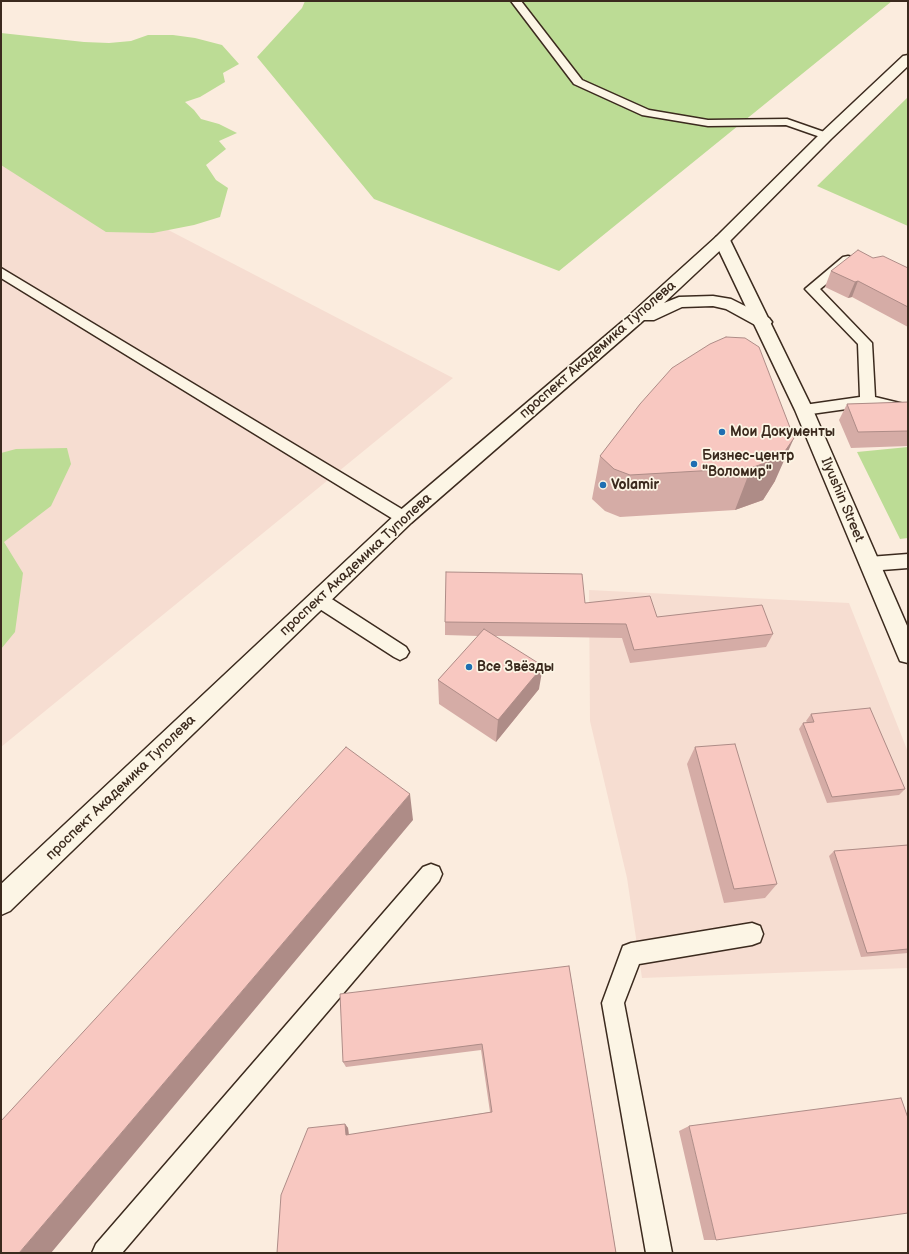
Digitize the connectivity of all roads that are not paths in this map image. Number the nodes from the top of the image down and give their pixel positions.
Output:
1 (516, 1) edge
2 (908, 60) edge
3 (826, 136) junction
4 (722, 240) junction
5 (863, 257) edge
6 (1, 272) edge
7 (763, 322) junction
8 (629, 325) junction
9 (868, 401) junction
10 (804, 410) junction
11 (908, 410) edge
12 (404, 518) junction
13 (908, 561) edge
14 (869, 564) junction
15 (318, 600) junction
16 (400, 652) dead end
17 (908, 654) edge
18 (431, 874) dead end
19 (1, 902) edge
20 (752, 934) dead end
21 (105, 1253) edge
22 (659, 1253) edge

1 - 3 lane
2 - 3 main road, проспект Академика Туполева
3 - 4 main road, проспект Академика Туполева
4 - 7 main road, Ilyushin Street
4 - 8 main road, проспект Академика Туполева
5 - 9 lane
6 - 12 lane
7 - 8 main road
7 - 10 main road, Ilyushin Street
8 - 12 main road, проспект Академика Туполева
9 - 10 lane
9 - 11 lane
10 - 14 main road, Ilyushin Street
12 - 15 main road, проспект Академика Туполева
13 - 14 lane
14 - 17 main road, Ilyushin Street
15 - 16 lane
15 - 19 main road, проспект Академика Туполева
18 - 21 lane
20 - 22 lane

